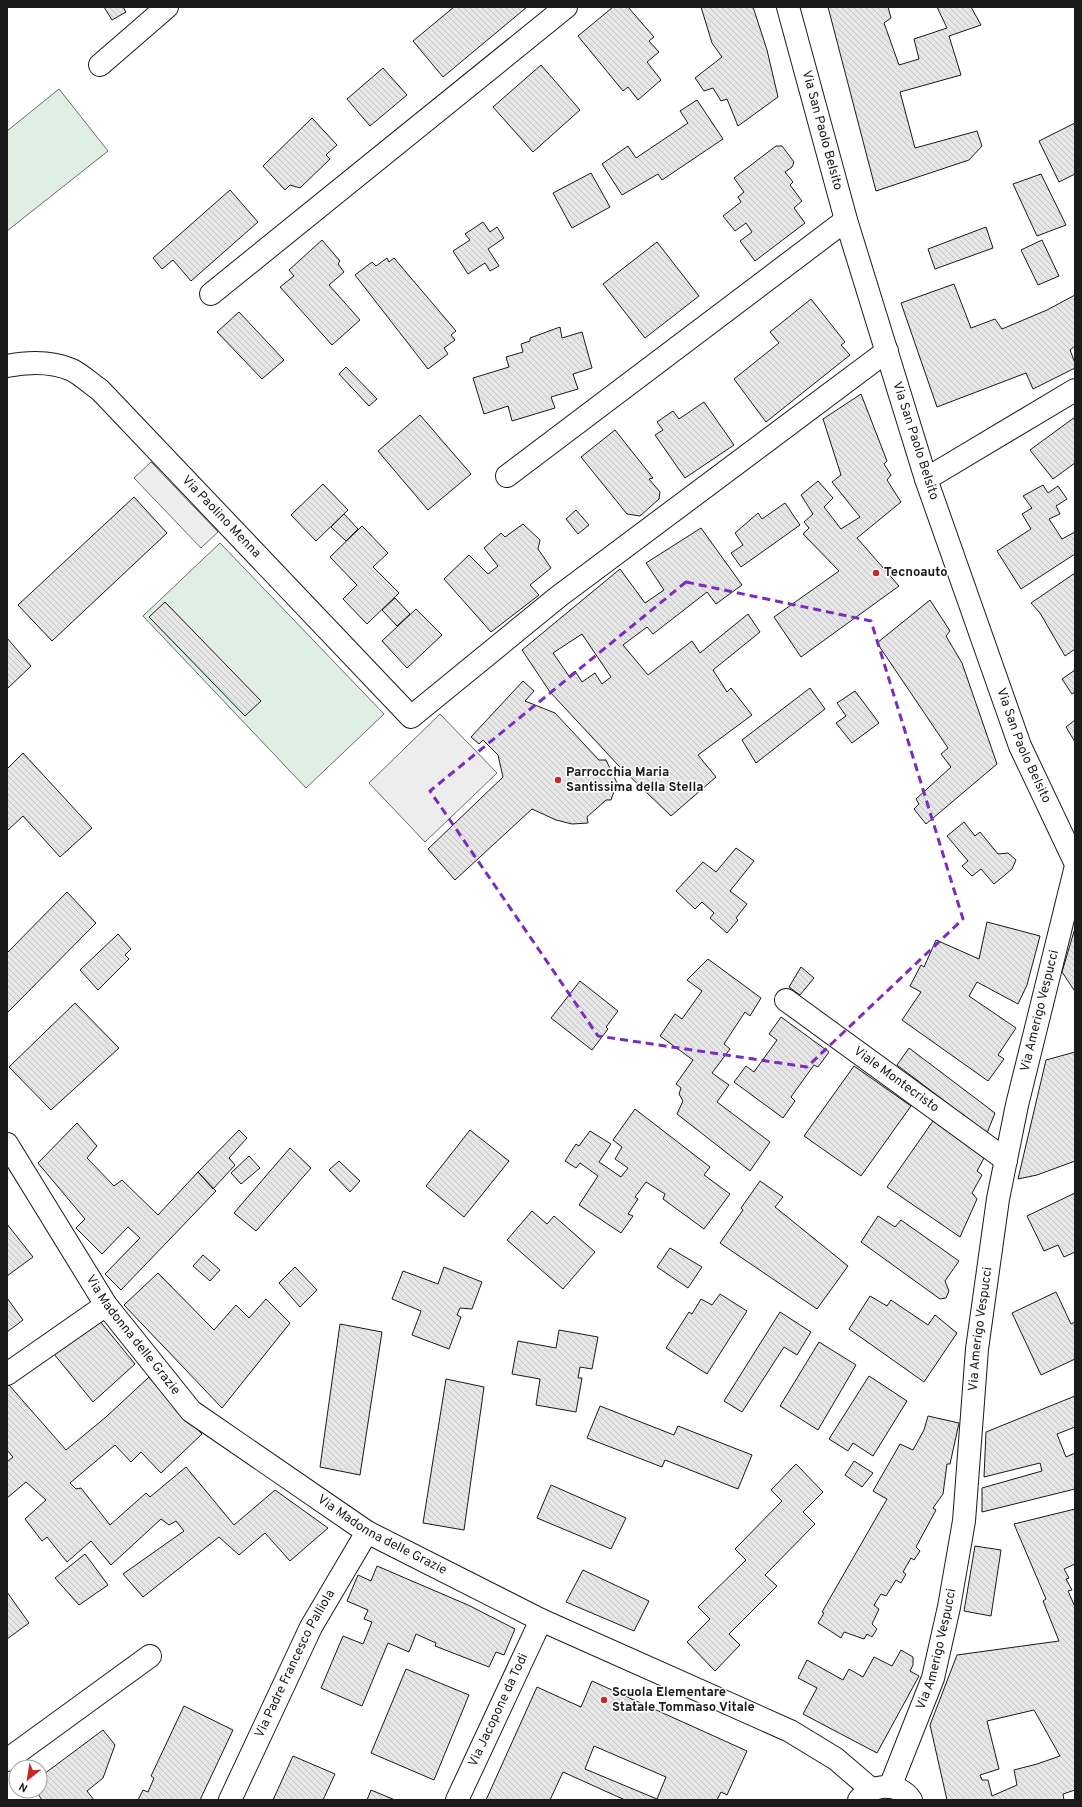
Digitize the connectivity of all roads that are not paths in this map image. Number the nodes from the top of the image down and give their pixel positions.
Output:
1 (167, 7) edge
2 (566, 7) edge
3 (788, 7) edge
4 (100, 65) dead end
5 (846, 220) junction
6 (211, 294) dead end
7 (886, 351) junction
8 (7, 366) edge
9 (1075, 390) edge
10 (507, 476) dead end
11 (926, 479) junction
12 (1075, 862) edge
13 (1075, 870) edge
14 (786, 1000) dead end
15 (7, 1144) edge
16 (1006, 1160) junction
17 (106, 1305) junction
18 (7, 1374) edge
19 (367, 1532) junction
20 (541, 1620) junction
21 (150, 1656) dead end
22 (7, 1760) edge
23 (873, 1792) edge
24 (230, 1800) edge
25 (457, 1800) edge
26 (911, 1800) edge

1 - 4 street
2 - 6 street
3 - 5 street, Via San Paolo Belsito
5 - 7 street, Via San Paolo Belsito
5 - 10 street
7 - 8 street, Via Paolino Menna
7 - 11 street, Via San Paolo Belsito
9 - 11 street
11 - 12 street, Via San Paolo Belsito
13 - 16 street, Via Amerigo Vespucci
14 - 16 street, Viale Montecristo
15 - 17 street, Via Madonna delle Grazie
16 - 23 street, Via Amerigo Vespucci
17 - 18 street
17 - 19 street, Via Madonna delle Grazie
19 - 20 street, Via Madonna delle Grazie
19 - 24 street, Via Padre Francesco Palliola
20 - 23 street, Via Madonna delle Grazie
20 - 25 street, Via Jacopone da Todi
21 - 22 street
23 - 26 street, Via Madonna delle Grazie

